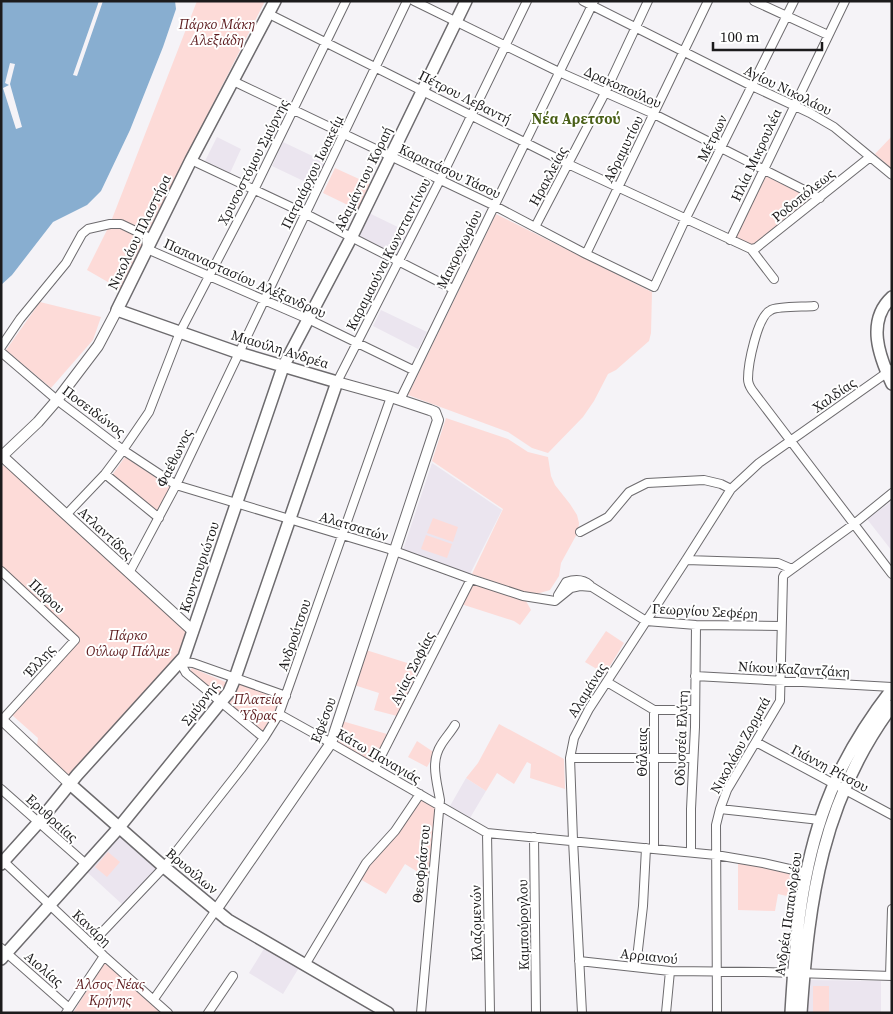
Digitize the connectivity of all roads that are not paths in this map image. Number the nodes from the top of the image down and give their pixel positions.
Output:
1 (275, 1) edge
2 (346, 1) edge
3 (407, 1) edge
4 (414, 1) edge
5 (466, 1) edge
6 (527, 1) edge
7 (583, 1) edge
8 (648, 1) edge
9 (708, 1) edge
10 (754, 1) edge
11 (794, 1) edge
12 (845, 1) edge
13 (592, 3) edge
14 (269, 14) junction
15 (786, 15) junction
16 (456, 21) junction
17 (635, 28) junction
18 (828, 35) junction
19 (326, 43) junction
20 (505, 45) junction
21 (684, 52) junction
22 (376, 67) junction
23 (559, 72) junction
24 (233, 81) junction
25 (752, 86) junction
26 (422, 90) junction
27 (605, 93) junction
28 (794, 105) junction
29 (294, 110) junction
30 (471, 114) junction
31 (654, 114) junction
32 (344, 135) junction
33 (525, 142) junction
34 (721, 149) junction
35 (390, 157) junction
36 (870, 157) junction
37 (191, 160) junction
38 (568, 164) junction
39 (764, 170) junction
40 (892, 176) edge
41 (440, 180) junction
42 (618, 187) junction
43 (254, 190) junction
44 (820, 198) junction
45 (494, 206) junction
46 (306, 214) junction
47 (685, 220) junction
48 (535, 227) junction
49 (351, 238) junction
50 (730, 240) junction
51 (147, 249) junction
52 (751, 250) junction
53 (586, 254) junction
54 (398, 262) junction
55 (210, 275) junction
56 (774, 279) dead end
57 (654, 287) joint
58 (453, 289) junction
59 (892, 297) edge
60 (263, 300) junction
61 (814, 306) dead end
62 (117, 310) junction
63 (308, 319) junction
64 (180, 332) junction
65 (357, 342) junction
66 (1, 347) edge
67 (1, 352) edge
68 (239, 353) junction
69 (284, 367) junction
70 (413, 370) junction
71 (889, 371) edge
72 (336, 382) junction
73 (892, 384) edge
74 (395, 398) junction
75 (57, 400) junction
76 (435, 412) joint
77 (790, 441) junction
78 (123, 450) junction
79 (2, 456) edge
80 (104, 474) junction
81 (176, 485) junction
82 (731, 489) junction
83 (892, 493) edge
84 (236, 504) junction
85 (66, 515) junction
86 (159, 518) junction
87 (289, 519) junction
88 (854, 524) junction
89 (580, 532) dead end
90 (341, 535) junction
91 (394, 551) junction
92 (686, 560) junction
93 (792, 569) junction
94 (129, 573) junction
95 (4, 574) edge
96 (892, 574) edge
97 (471, 579) junction
98 (1, 583) edge
99 (555, 601) joint
100 (646, 621) junction
101 (696, 625) junction
102 (781, 626) junction
103 (193, 630) junction
104 (75, 640) joint
105 (180, 662) junction
106 (695, 676) junction
107 (235, 678) junction
108 (781, 681) junction
109 (607, 682) junction
110 (892, 688) edge
111 (286, 696) junction
112 (220, 703) junction
113 (892, 706) edge
114 (654, 710) junction
115 (695, 710) junction
116 (278, 714) junction
117 (2, 720) edge
118 (888, 720) edge
119 (455, 725) dead end
120 (264, 738) junction
121 (756, 742) junction
122 (331, 743) junction
123 (570, 758) junction
124 (692, 758) junction
125 (654, 759) junction
126 (374, 768) junction
127 (70, 784) junction
128 (839, 786) junction
129 (1, 789) edge
130 (420, 794) junction
131 (439, 806) junction
132 (720, 809) junction
133 (892, 815) edge
134 (820, 820) junction
135 (38, 822) junction
136 (119, 827) junction
137 (487, 833) junction
138 (534, 837) junction
139 (572, 840) junction
140 (650, 848) junction
141 (691, 852) junction
142 (716, 855) junction
143 (2, 861) edge
144 (87, 865) junction
145 (164, 867) junction
146 (807, 873) junction
147 (51, 906) junction
148 (892, 909) edge
149 (216, 910) junction
150 (91, 944) junction
151 (3, 954) edge
152 (104, 956) junction
153 (579, 961) junction
154 (305, 965) junction
155 (636, 967) junction
156 (670, 972) junction
157 (717, 973) junction
158 (799, 974) junction
159 (233, 976) dead end
160 (891, 976) edge
161 (154, 999) junction
162 (68, 1010) edge
163 (168, 1013) edge
164 (208, 1013) edge
165 (388, 1013) edge
166 (420, 1013) edge
167 (490, 1013) edge
168 (536, 1013) edge
169 (582, 1013) edge
170 (666, 1013) edge
171 (717, 1013) edge
172 (791, 1013) edge
173 (801, 1013) edge

1 - 14 main road, Νικολάου Πλαστήρα
2 - 19 street, Χρυσοστόμου Σμύρνης
3 - 22 street, Πατριάρχου Ιωακείμ
4 - 16 street, Δρακοπούλου
5 - 16 main road, Αδαμάντιου Κοραή
6 - 20 street, Καραμαούνα Κωνσταντίνου
7 - 13 street, Αγίου Νικολάου
8 - 17 street, Ηρακλείας
9 - 21 street, Αδραμυτίου
10 - 15 street
11 - 15 street, Μέτρων
12 - 18 street, Ηλία Μικρουλέα
13 - 17 street, Αγίου Νικολάου
13 - 23 street, Μακροχωρίου
14 - 19 street, Πέτρου Λεβαντή
14 - 24 main road, Νικολάου Πλαστήρα
15 - 18 street
15 - 25 street, Μέτρων
16 - 20 street, Δρακοπούλου
16 - 26 main road, Αδαμάντιου Κοραή
17 - 21 street, Αγίου Νικολάου
17 - 27 street, Ηρακλείας
18 - 28 street, Ηλία Μικρουλέα
19 - 22 street, Πέτρου Λεβαντή
19 - 29 street, Χρυσοστόμου Σμύρνης
20 - 23 street, Δρακοπούλου
20 - 30 street, Καραμαούνα Κωνσταντίνου
21 - 25 street, Αγίου Νικολάου
21 - 31 street, Αδραμυτίου
22 - 26 street, Πέτρου Λεβαντή
22 - 32 street, Πατριάρχου Ιωακείμ
23 - 27 street, Δρακοπούλου
23 - 33 street, Μακροχωρίου
24 - 29 street, Καρατάσου Τάσου
24 - 37 main road, Νικολάου Πλαστήρα
25 - 28 street, Αγίου Νικολάου
25 - 34 street, Μέτρων
26 - 30 street, Πέτρου Λεβαντή
26 - 35 main road, Αδαμάντιου Κοραή
27 - 31 street, Δρακοπούλου
27 - 38 street, Ηρακλείας
28 - 36 street, Αγίου Νικολάου
28 - 39 street, Ηλία Μικρουλέα
29 - 32 street, Καρατάσου Τάσου
29 - 43 street, Χρυσοστόμου Σμύρνης
30 - 33 street, Πέτρου Λεβαντή
30 - 41 street, Καραμαούνα Κωνσταντίνου
31 - 34 street, Δρακοπούλου
31 - 42 street, Αδραμυτίου
32 - 35 street, Καρατάσου Τάσου
32 - 46 street, Πατριάρχου Ιωακείμ
33 - 38 street, Πέτρου Λεβαντή
33 - 45 street, Μακροχωρίου
34 - 39 street, Δρακοπούλου
34 - 47 street, Μέτρων
35 - 41 street, Καρατάσου Τάσου
35 - 49 main road, Αδαμάντιου Κοραή
36 - 40 street, Αγίου Νικολάου
36 - 44 street, Ροδοπόλεως
37 - 43 street
37 - 51 main road, Νικολάου Πλαστήρα
38 - 42 street, Πέτρου Λεβαντή
38 - 48 street, Ηρακλείας
39 - 44 street, Δρακοπούλου
39 - 50 street, Ηλία Μικρουλέα
41 - 45 street, Καρατάσου Τάσου
41 - 54 street, Καραμαούνα Κωνσταντίνου
42 - 47 street, Πέτρου Λεβαντή
42 - 53 street, Αδραμυτίου
43 - 46 street
43 - 55 street, Χρυσοστόμου Σμύρνης
44 - 52 street, Ροδοπόλεως
45 - 48 street, Καρατάσου Τάσου
45 - 58 street, Μακροχωρίου
46 - 49 street
46 - 60 street, Πατριάρχου Ιωακείμ
47 - 50 street, Πέτρου Λεβαντή
47 - 57 street, Μέτρων
48 - 53 street, Καρατάσου Τάσου
49 - 54 street
49 - 63 main road, Αδαμάντιου Κοραή
50 - 52 street, Πέτρου Λεβαντή
51 - 55 street, Παπαναστασίου Αλέξανδρου
51 - 62 main road, Νικολάου Πλαστήρα
51 - 66 street
52 - 56 street, Πέτρου Λεβαντή
53 - 57 street, Καρατάσου Τάσου
54 - 58 street
54 - 65 street, Καραμαούνα Κωνσταντίνου
55 - 60 street, Παπαναστασίου Αλέξανδρου
55 - 64 street, Χρυσοστόμου Σμύρνης
58 - 70 street, Μακροχωρίου
59 - 71 main road
60 - 63 street, Παπαναστασίου Αλέξανδρου
60 - 68 street, Πατριάρχου Ιωακείμ
61 - 77 street
62 - 64 main road, Μιαούλη Ανδρέα
62 - 75 street, Νικολάου Πλαστήρα
63 - 65 street, Παπαναστασίου Αλέξανδρου
63 - 69 main road, Αδαμάντιου Κοραή
64 - 68 main road, Μιαούλη Ανδρέα
64 - 78 street, Χρυσοστόμου Σμύρνης
65 - 70 street, Παπαναστασίου Αλέξανδρου
65 - 72 street, Καραμαούνα Κωνσταντίνου
67 - 75 street, Ποσειδώνος
68 - 69 main road, Μιαούλη Ανδρέα
68 - 81 street, Φαέθωνος
69 - 72 main road, Μιαούλη Ανδρέα
69 - 84 main road, Κουντουριώτου
70 - 74 street, Μακροχωρίου
71 - 73 main road
71 - 77 street, Χαλδίας
72 - 74 street, Μιαούλη Ανδρέα
72 - 87 main road, Σμύρνης
74 - 76 street, Μιαούλη Ανδρέα
74 - 90 street, Ανδρούτσου
75 - 78 street, Ποσειδώνος
75 - 79 street, Νικολάου Πλαστήρα
76 - 91 street, Εφέσου
77 - 82 street, Αλαμάνας
77 - 88 street
78 - 80 street, Χρυσοστόμου Σμύρνης
78 - 81 street, Ποσειδώνος
79 - 85 street, Ατλαντίδος
80 - 85 street, Χρυσοστόμου Σμύρνης
80 - 86 street
81 - 84 street, Αλατσατών
81 - 86 street, Φαέθωνος
82 - 89 street
82 - 92 street, Αλαμάνας
83 - 88 street, Νικολάου Ζορμπά
84 - 87 street, Αλατσατών
84 - 103 main road, Κουντουριώτου
85 - 94 street, Ατλαντίδος
86 - 94 street, Φαέθωνος
87 - 90 street, Αλατσατών
87 - 107 main road, Σμύρνης
88 - 93 street, Νικολάου Ζορμπά
88 - 96 street
90 - 91 street, Αλατσατών
90 - 111 street, Ανδρούτσου
91 - 97 street, Αλατσατών
91 - 122 street, Εφέσου
92 - 93 street
92 - 100 street, Αλαμάνας
93 - 102 street, Νικολάου Ζορμπά
94 - 103 street, Ατλαντίδος
95 - 98 street
95 - 104 street, Πάφου
97 - 99 street, Αλατσατών
97 - 126 street, Αγίας Σοφίας
99 - 100 street, Γεωργίου Σεφέρη
100 - 101 street, Γεωργίου Σεφέρη
100 - 109 street, Αλαμάνας
101 - 102 street, Γεωργίου Σεφέρη
101 - 106 street, Οδυσσέα Ελύτη
102 - 108 street, Νικολάου Ζορμπά
103 - 105 main road, Κουντουριώτου
104 - 117 street, Έλλης
105 - 107 street
105 - 112 street
105 - 127 main road, Κουντουριώτου
106 - 108 street, Νίκου Καζαντζάκη
106 - 115 street, Οδυσσέα Ελύτη
107 - 111 street
107 - 112 main road, Σμύρνης
108 - 110 street, Νίκου Καζαντζάκη
108 - 121 street, Νικολάου Ζορμπά
109 - 114 street, Θάλειας
109 - 123 street, Αλαμάνας
110 - 128 main road, Ανδρέα Παπανδρέου
111 - 116 street, Ανδρούτσου
112 - 120 street
112 - 136 main road, Σμύρνης
113 - 118 main road, Ανδρέα Παπανδρέου
114 - 115 street
114 - 125 street, Θάλειας
115 - 124 street, Οδυσσέα Ελύτη
116 - 120 street, Ανδρούτσου
116 - 122 street, Κάτω Παναγιάς
117 - 127 street, Βρυούλων
118 - 128 main road, Ανδρέα Παπανδρέου
119 - 131 street, Θεοφράστου
120 - 145 street, Ανδρούτσου
121 - 128 street, Γιάννη Ρίτσου
121 - 132 street, Νικολάου Ζορμπά
122 - 126 street, Κάτω Παναγιάς
122 - 149 street, Εφέσου
123 - 125 street
123 - 139 street, Αλαμάνας
124 - 125 street
124 - 141 street, Οδυσσέα Ελύτη
125 - 140 street, Θάλειας
126 - 130 street, Κάτω Παναγιάς
127 - 135 main road, Κουντουριώτου
127 - 136 main road, Βρυούλων
128 - 133 street, Γιάννη Ρίτσου
128 - 134 main road, Ανδρέα Παπανδρέου
128 - 158 main road, Ανδρέα Παπανδρέου
129 - 135 street, Ερυθραίας
130 - 131 street, Κάτω Παναγιάς
130 - 154 street
131 - 137 street, Κάτω Παναγιάς
131 - 166 street, Θεοφράστου
132 - 134 street
132 - 142 street, Νικολάου Ζορμπά
134 - 146 main road, Ανδρέα Παπανδρέου
135 - 143 main road, Κουντουριώτου
135 - 144 street, Ερυθραίας
136 - 144 main road, Σμύρνης
136 - 145 main road, Βρυούλων
137 - 138 street
137 - 167 street, Κλαζομενών
138 - 139 street
138 - 168 street, Καμπούρογλου
139 - 140 street
139 - 153 street, Αλαμάνας
140 - 141 street
140 - 155 street, Θάλειας
141 - 142 street
142 - 146 street
142 - 157 street, Νικολάου Ζορμπά
143 - 147 street, Κανάρη
144 - 147 main road, Σμύρνης
145 - 149 main road, Βρυούλων
145 - 150 street, Ανδρούτσου
146 - 158 main road, Ανδρέα Παπανδρέου
147 - 150 street, Κανάρη
147 - 151 main road, Σμύρνης
148 - 160 street
149 - 154 main road, Βρυούλων
149 - 161 street, Εφέσου
150 - 152 street, Κανάρη
151 - 162 street, Αιολίας
152 - 161 street, Κανάρη
152 - 162 street
153 - 155 street, Αρριανού
153 - 169 street, Αλαμάνας
154 - 165 main road, Βρυούλων
155 - 156 street, Αρριανού
156 - 157 street, Αρριανού
156 - 170 street
157 - 158 street, Αρριανού
157 - 171 street, Νικολάου Ζορμπά
158 - 160 street, Αρριανού
158 - 172 main road, Ανδρέα Παπανδρέου
158 - 173 main road, Ανδρέα Παπανδρέου
159 - 164 street
161 - 163 street, Κανάρη

